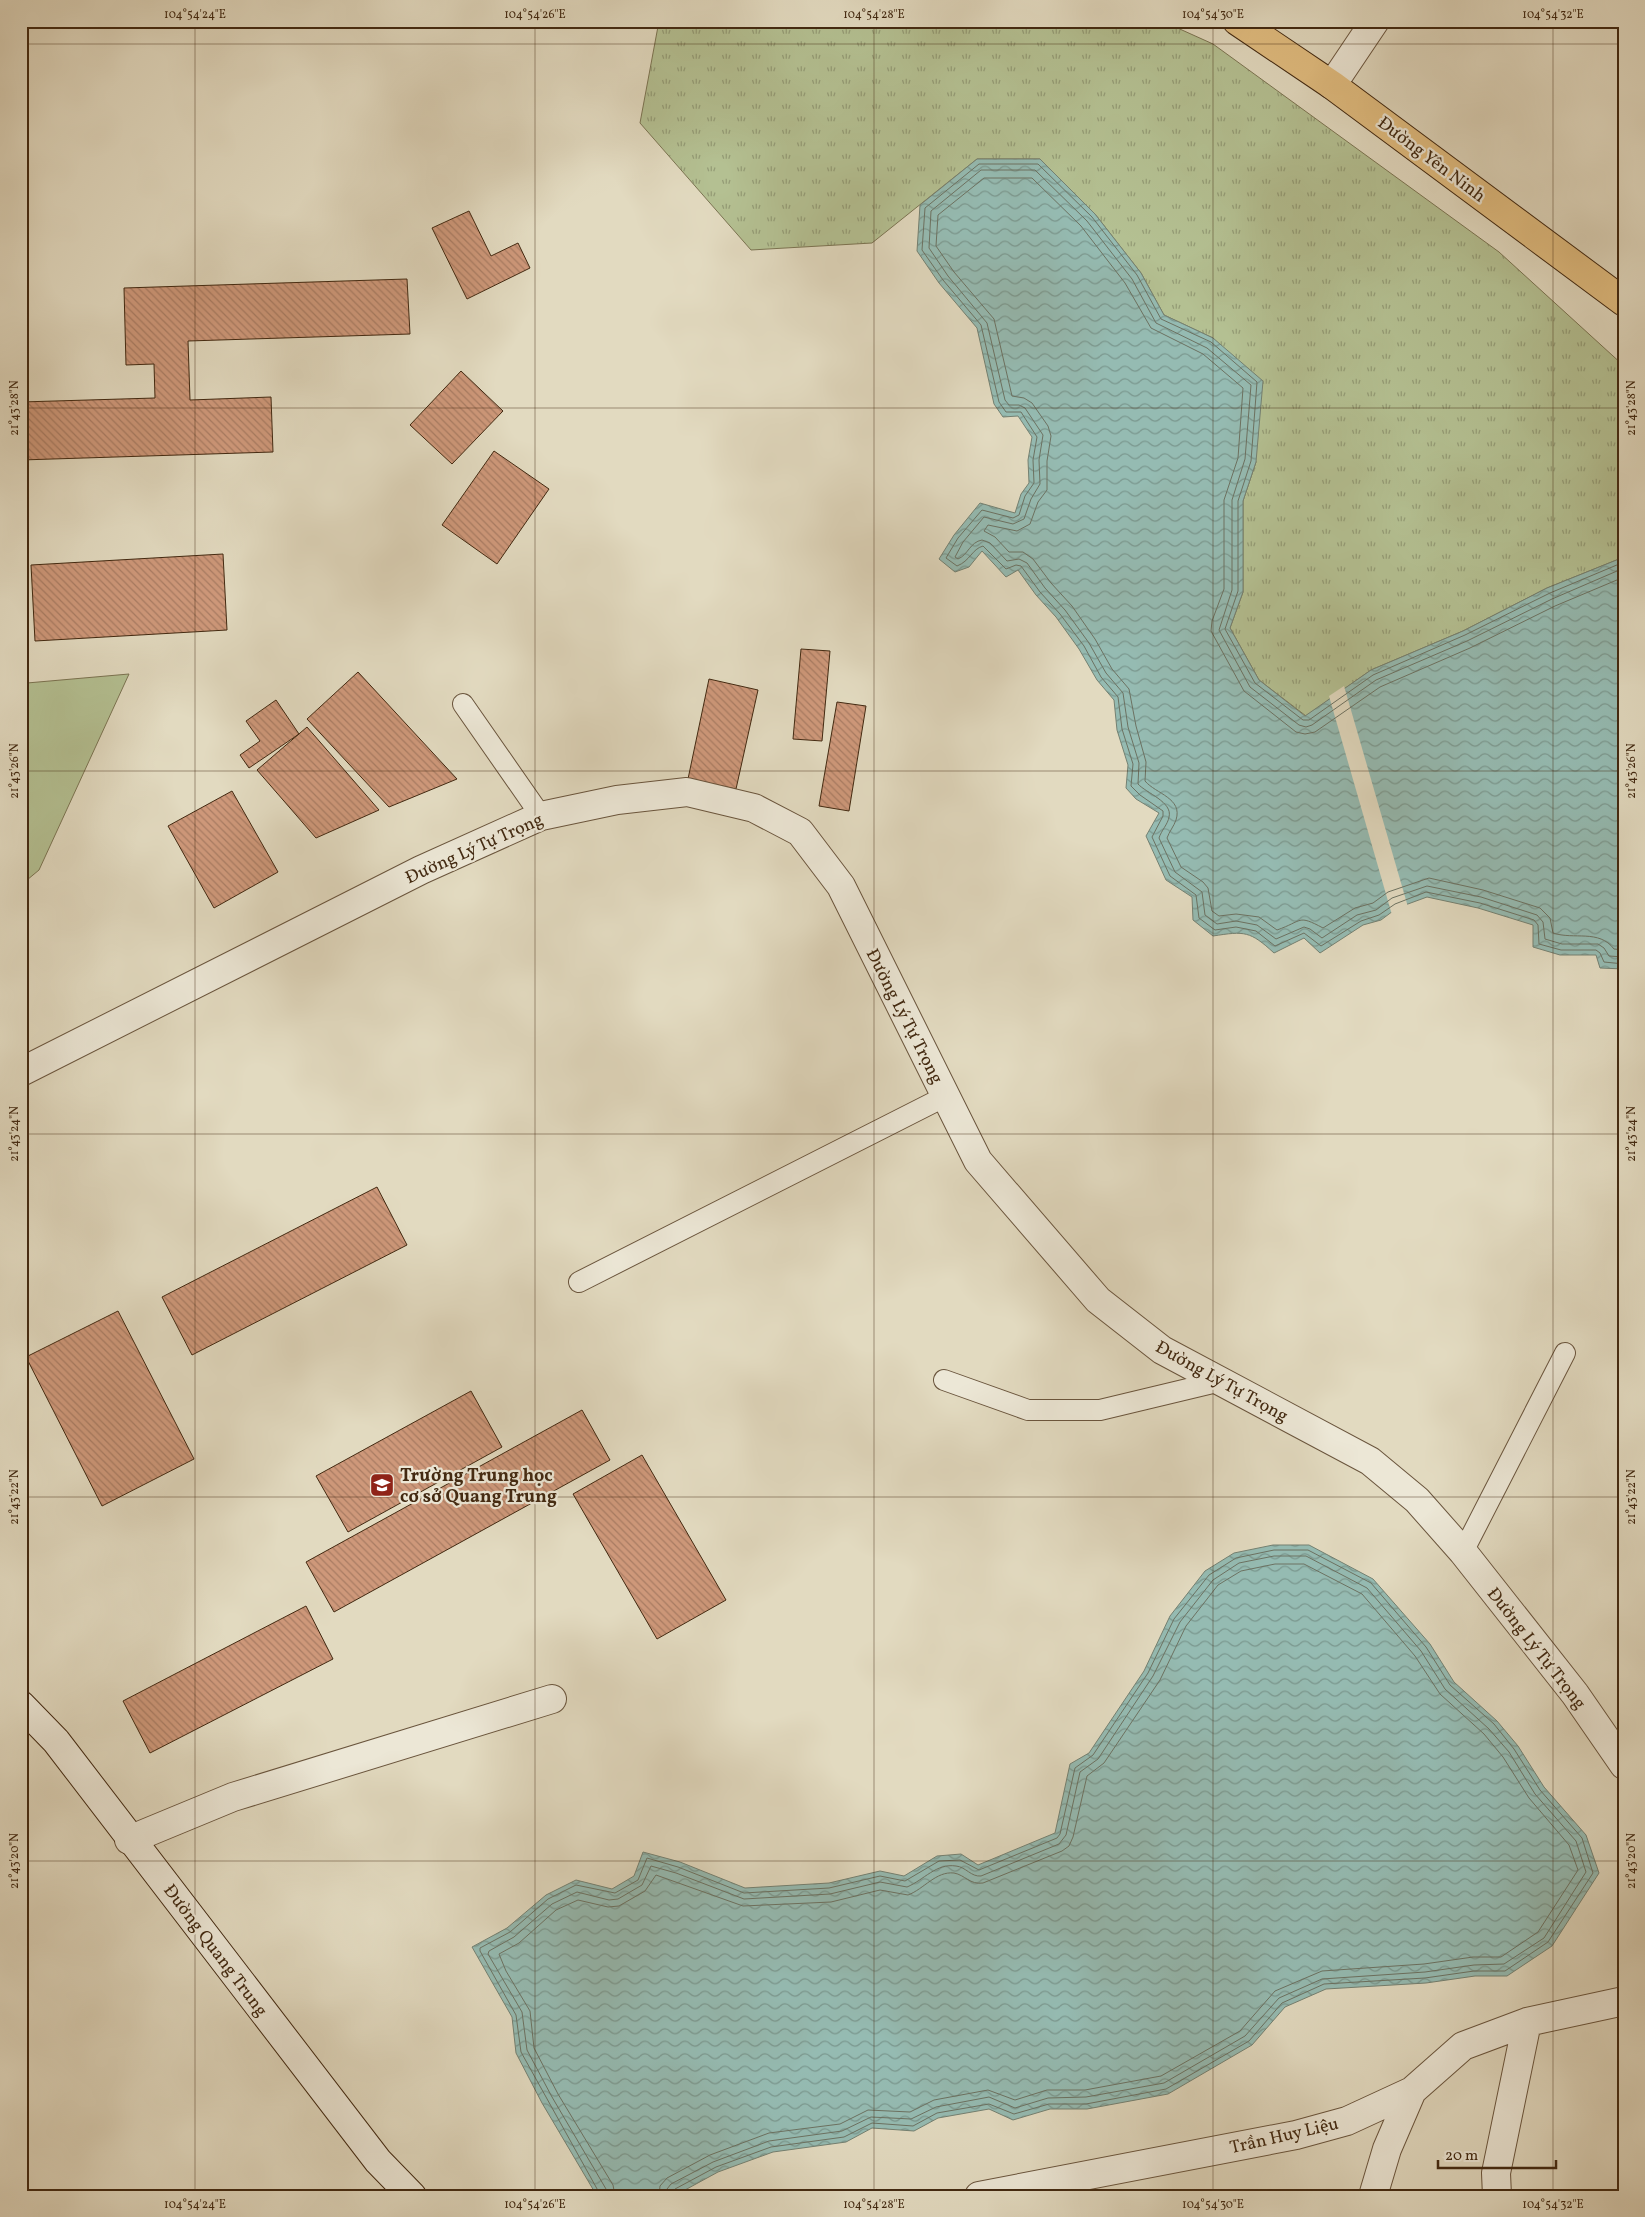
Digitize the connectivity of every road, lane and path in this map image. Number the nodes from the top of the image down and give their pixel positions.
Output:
1 (1237, 21) edge
2 (1375, 21) edge
3 (1332, 85) junction
4 (1624, 302) edge
5 (463, 704) dead end
6 (541, 816) junction
7 (21, 1072) edge
8 (946, 1096) junction
9 (578, 1282) dead end
10 (1565, 1354) dead end
11 (944, 1380) dead end
12 (1221, 1381) junction
13 (1463, 1552) junction
14 (552, 1699) dead end
15 (21, 1704) edge
16 (1624, 1765) edge
17 (130, 1840) junction
18 (1624, 2001) edge
19 (1527, 2022) junction
20 (1412, 2091) junction
21 (412, 2196) edge
22 (979, 2196) edge
23 (1373, 2196) edge
24 (1497, 2196) edge

1 - 3 main road, Đường Yên Ninh
2 - 3 street
3 - 4 main road, Đường Yên Ninh
5 - 6 lane
6 - 7 street, Đường Lý Tự Trọng
6 - 8 street, Đường Lý Tự Trọng
8 - 9 lane
8 - 12 street, Đường Lý Tự Trọng
10 - 13 lane
11 - 12 lane
12 - 13 street, Đường Lý Tự Trọng
13 - 16 street, Đường Lý Tự Trọng
14 - 17 street
15 - 17 street, Đường Quang Trung
17 - 21 street, Đường Quang Trung
18 - 19 street, Trần Huy Liệu
19 - 20 street, Trần Huy Liệu
19 - 24 street
20 - 22 street, Trần Huy Liệu
20 - 23 street

